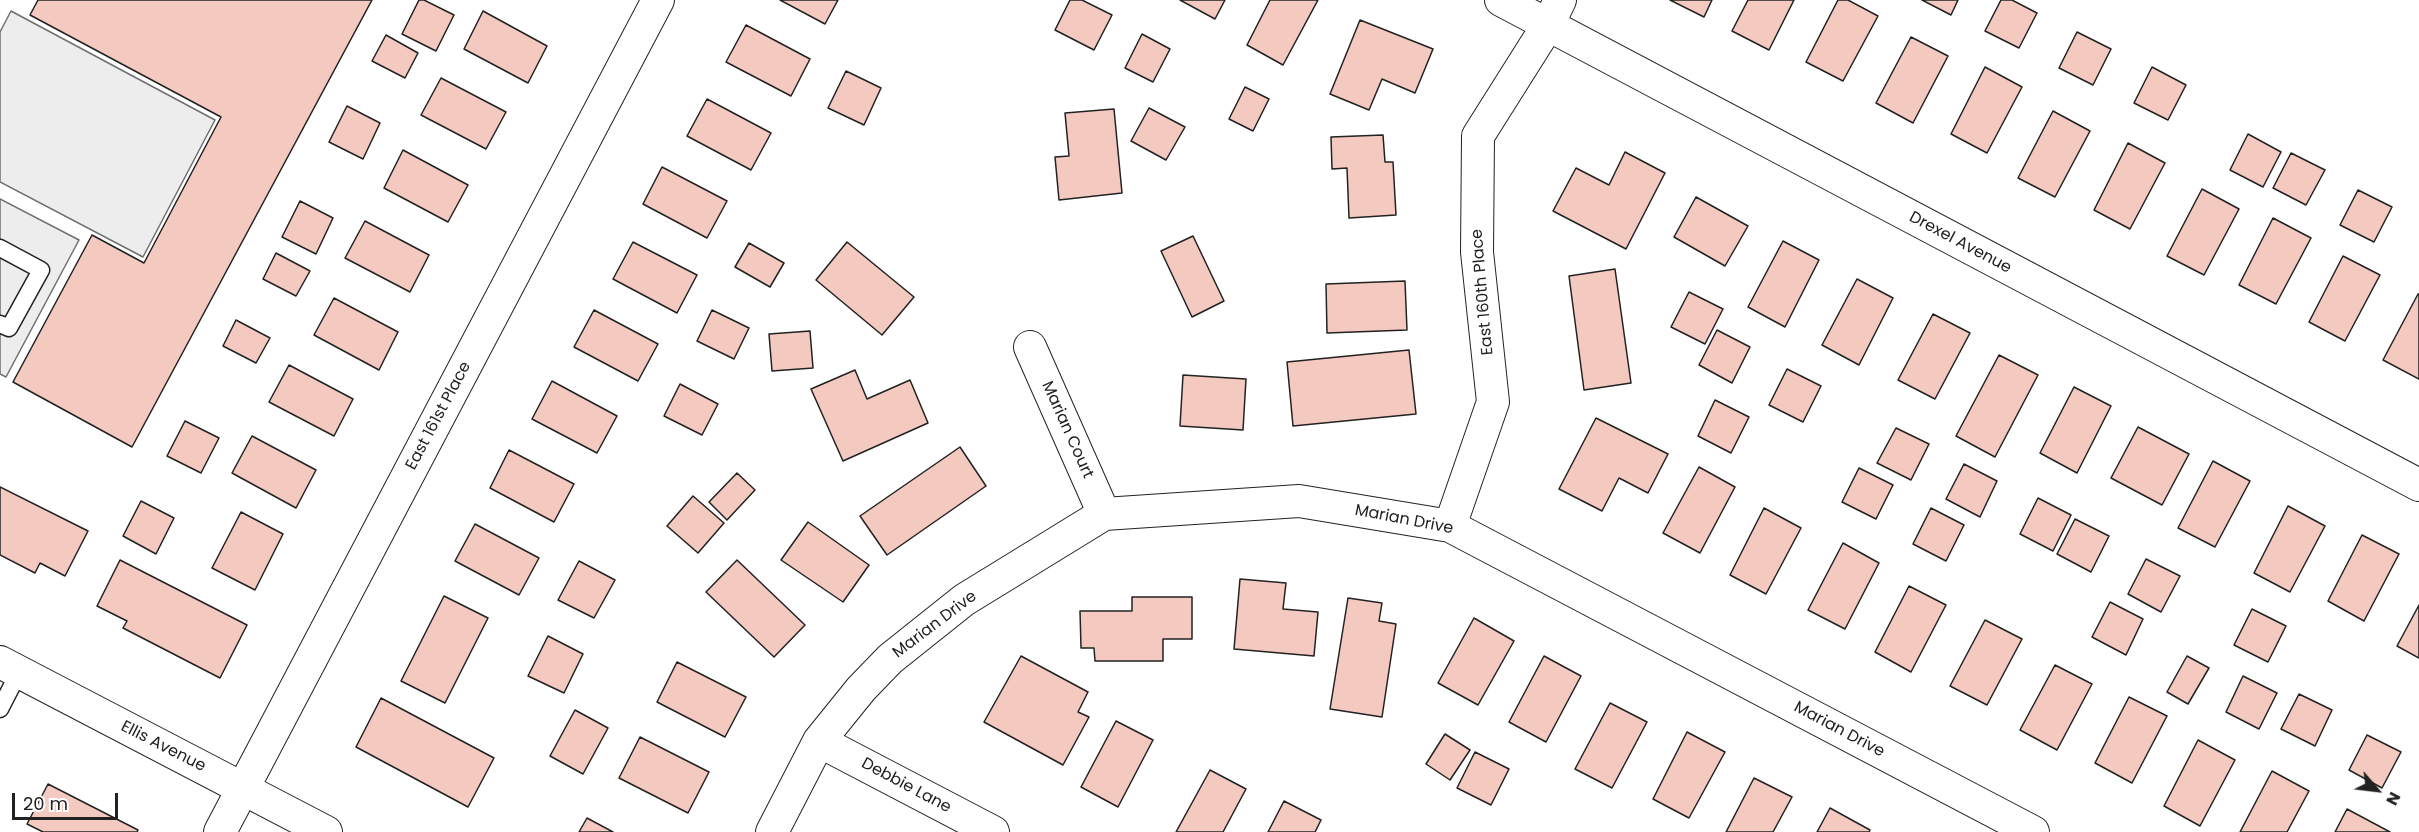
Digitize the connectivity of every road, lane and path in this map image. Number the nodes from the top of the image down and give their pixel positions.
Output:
1 (658, 0) edge
2 (1501, 0) edge
3 (1554, 12) edge
4 (0, 248) edge
5 (0, 324) edge
6 (1030, 347) dead end
7 (2419, 485) edge
8 (1104, 514) junction
9 (1450, 526) junction
10 (9, 667) edge
11 (0, 710) edge
12 (819, 741) junction
13 (243, 788) junction
14 (220, 832) edge
15 (326, 832) edge
16 (772, 832) edge
17 (993, 832) edge
18 (2033, 832) edge

1 - 13 street, East 161st Place
2 - 3 street, Drexel Avenue
3 - 7 street, Drexel Avenue
3 - 9 street, East 160th Place
4 - 5 lane
6 - 8 street, Marian Court
8 - 9 street, Marian Drive
8 - 12 street, Marian Drive
9 - 18 street, Marian Drive
10 - 11 lane
10 - 13 street, Ellis Avenue
12 - 16 street, Marian Drive
12 - 17 street, Debbie Lane
13 - 14 street, East 161st Place
13 - 15 street, Ellis Avenue

